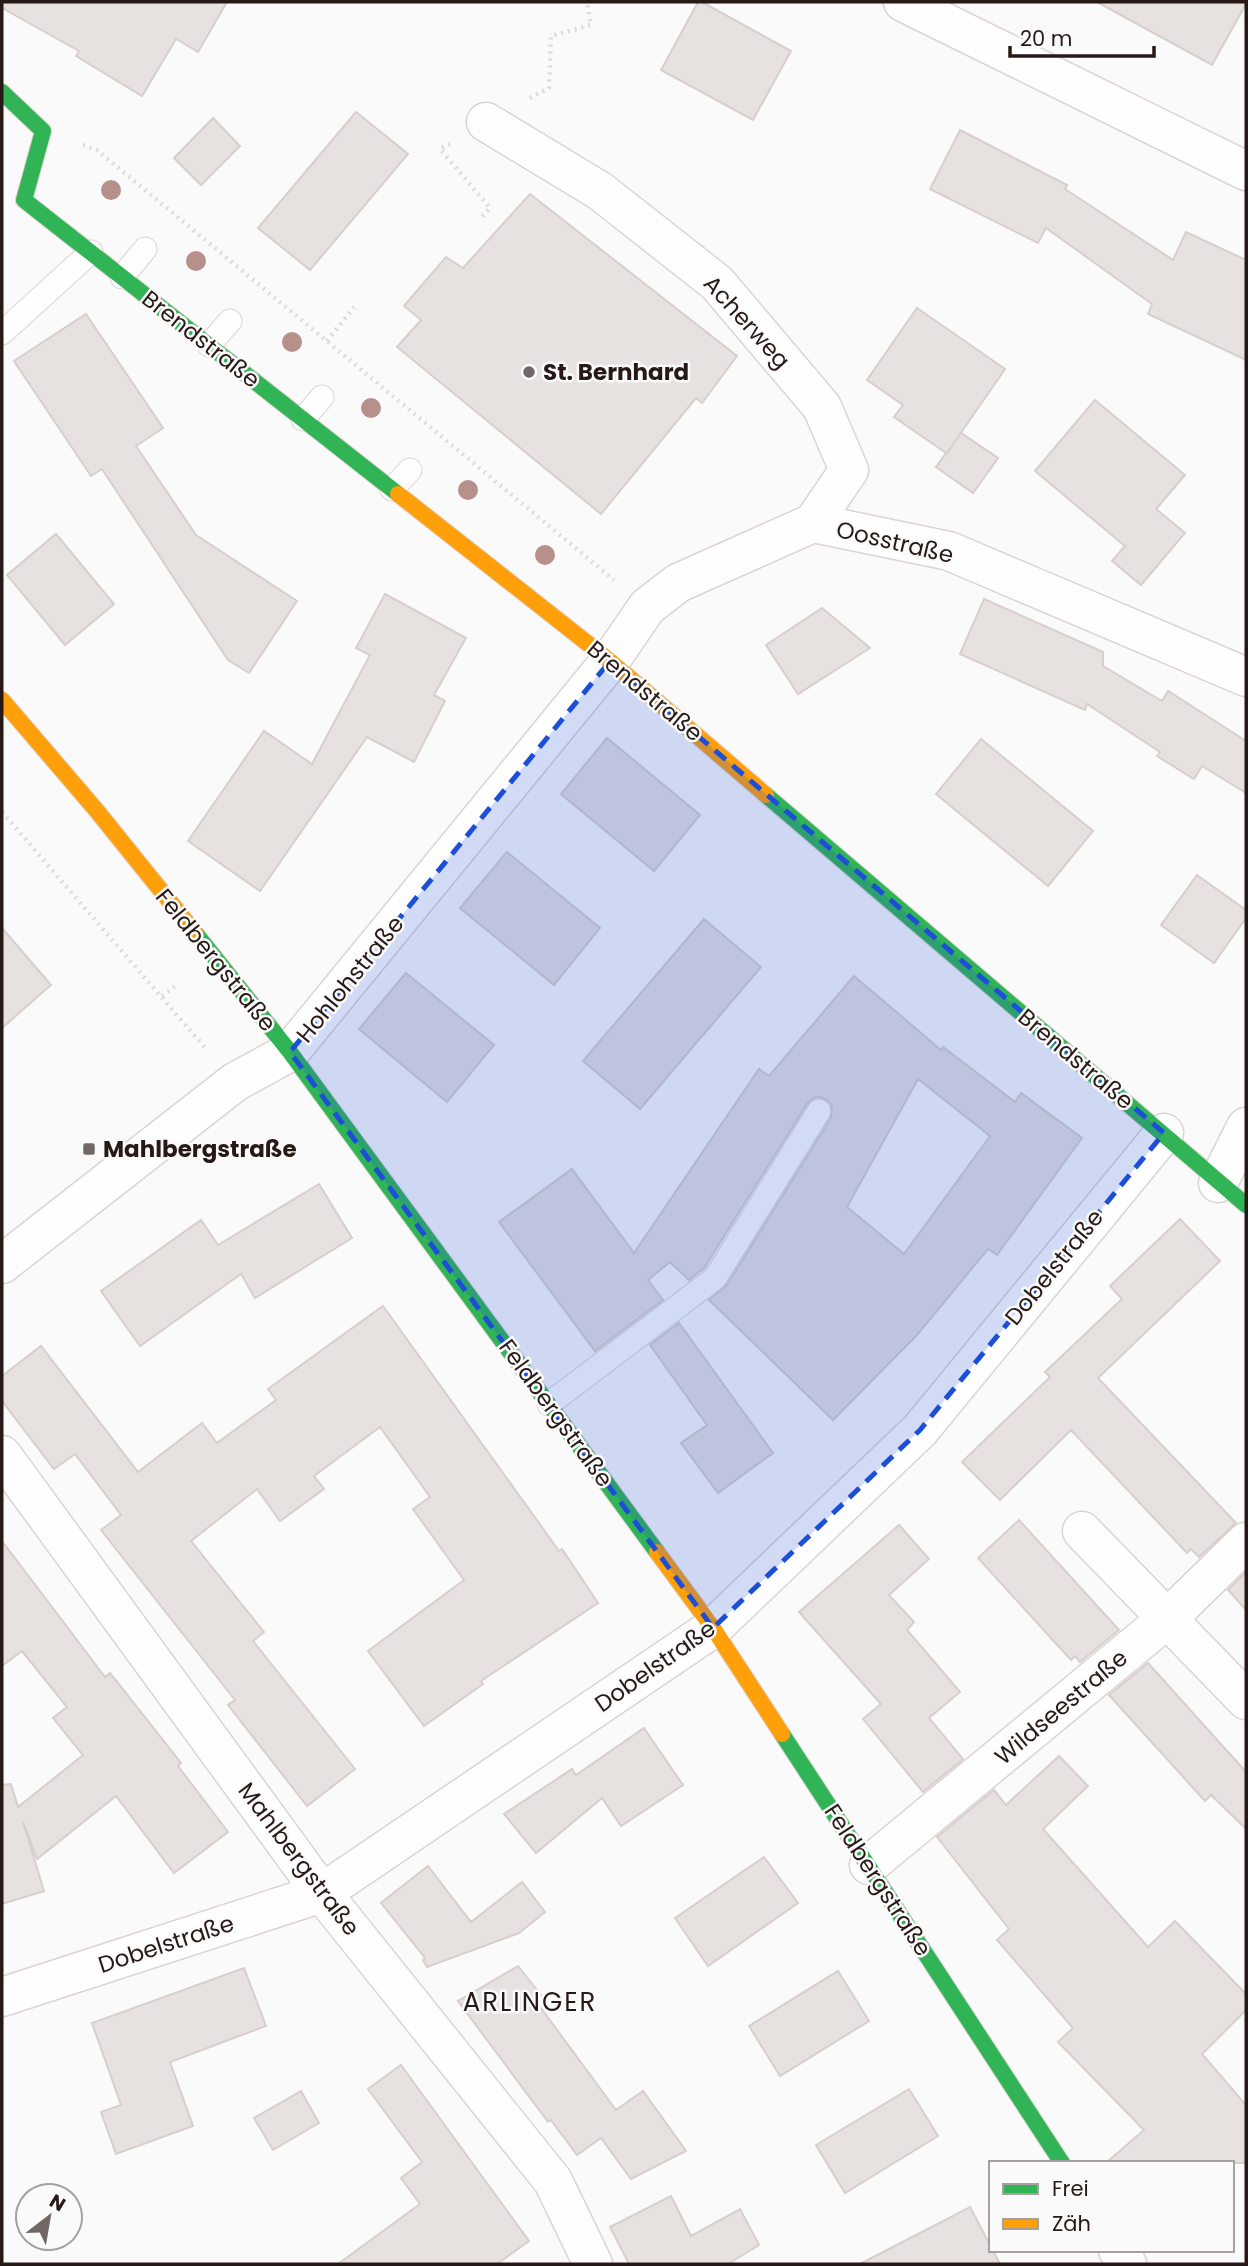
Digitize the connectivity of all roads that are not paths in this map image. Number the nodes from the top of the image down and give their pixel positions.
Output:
1 (903, 2) edge
2 (2, 92) edge
3 (486, 122) road end
4 (1246, 171) edge
5 (13, 203) edge
6 (145, 249) dead end
7 (91, 251) junction
8 (122, 276) junction
9 (230, 321) dead end
10 (2, 333) edge
11 (209, 345) junction
12 (322, 397) dead end
13 (303, 419) junction
14 (410, 470) dead end
15 (392, 489) junction
16 (813, 523) junction
17 (498, 544) dead end
18 (484, 562) junction
19 (610, 661) junction
20 (1246, 677) edge
21 (2, 700) edge
22 (290, 1052) junction
23 (818, 1111) dead end
24 (1246, 1127) edge
25 (1164, 1133) junction
26 (1232, 1194) edge
27 (2, 1264) edge
28 (549, 1404) junction
29 (2, 1455) edge
30 (1082, 1531) dead end
31 (1246, 1542) edge
32 (1168, 1618) junction
33 (713, 1628) junction
34 (1246, 1700) edge
35 (869, 1865) junction
36 (322, 1893) junction
37 (2, 1997) edge
38 (1061, 2161) edge
39 (593, 2264) edge

1 - 4 street
2 - 5 street, Brendstraße
3 - 16 street, Acherweg
5 - 7 street, Brendstraße
6 - 8 lane
7 - 8 street, Brendstraße
7 - 10 lane
8 - 11 street, Brendstraße
9 - 11 lane
11 - 13 street, Brendstraße
12 - 13 lane
13 - 15 street, Brendstraße
14 - 15 lane
15 - 18 street, Brendstraße
16 - 19 street, Oosstraße
16 - 20 street, Oosstraße
17 - 18 lane
18 - 19 street, Brendstraße
19 - 22 street, Hohlohstraße
19 - 25 street, Brendstraße
21 - 22 street, Feldbergstraße
22 - 27 street, Hohlohstraße
22 - 28 street, Feldbergstraße
23 - 28 lane
24 - 26 street
25 - 26 street, Brendstraße
25 - 33 street, Dobelstraße
28 - 33 street, Feldbergstraße
29 - 36 street, Mahlbergstraße
30 - 32 street
31 - 32 street, Wildseestraße
32 - 34 street
32 - 35 street, Wildseestraße
33 - 35 street, Feldbergstraße
33 - 36 street, Dobelstraße
35 - 38 street, Feldbergstraße
36 - 37 street, Dobelstraße
36 - 39 street, Mahlbergstraße

